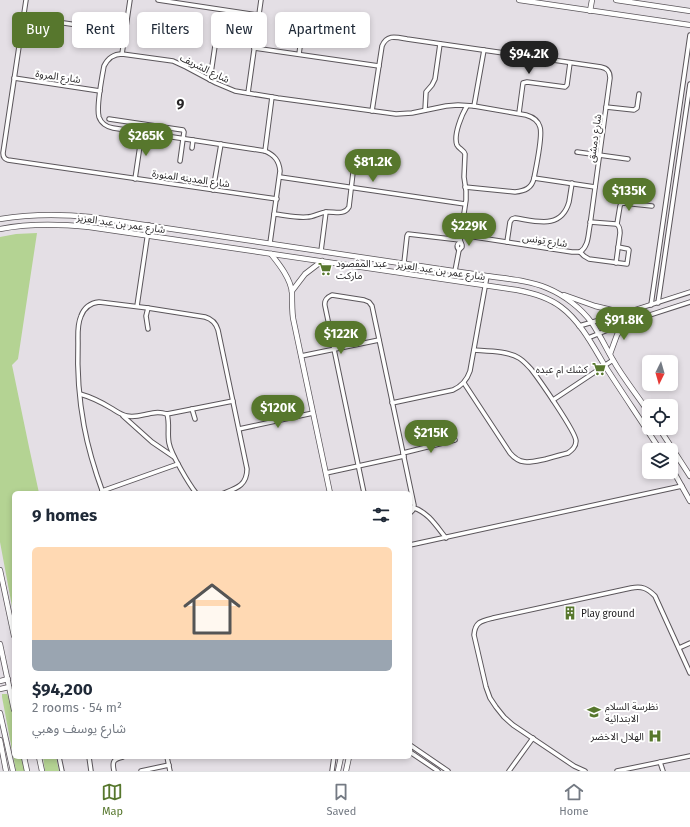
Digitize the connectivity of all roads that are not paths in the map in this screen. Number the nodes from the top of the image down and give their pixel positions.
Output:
1 (26, 0) edge
2 (130, 0) edge
3 (158, 0) edge
4 (260, 0) edge
5 (519, 0) edge
6 (592, 0) edge
7 (616, 0) edge
8 (590, 10) junction
9 (690, 11) edge
10 (24, 12) edge
11 (128, 12) edge
12 (238, 12) edge
13 (258, 12) edge
14 (690, 25) edge
15 (690, 35) edge
16 (440, 44) junction
17 (18, 48) edge
18 (123, 48) edge
19 (215, 48) edge
20 (254, 48) joint
21 (300, 48) edge
22 (484, 50) junction
23 (122, 54) junction
24 (299, 54) junction
25 (570, 63) junction
26 (379, 66) junction
27 (684, 76) junction
28 (690, 76) edge
29 (14, 78) junction
30 (210, 80) junction
31 (690, 84) edge
32 (100, 91) junction
33 (682, 92) junction
34 (248, 93) junction
35 (689, 93) junction
36 (639, 94) dead end
37 (272, 97) junction
38 (467, 106) junction
39 (474, 106) junction
40 (606, 107) junction
41 (425, 110) junction
42 (372, 111) junction
43 (519, 113) junction
44 (109, 119) dead end
45 (142, 132) junction
46 (183, 139) junction
47 (193, 140) junction
48 (221, 144) junction
49 (192, 148) dead end
50 (265, 151) junction
51 (577, 152) dead end
52 (600, 155) junction
53 (628, 159) dead end
54 (180, 161) dead end
55 (354, 164) dead end
56 (280, 177) junction
57 (534, 178) junction
58 (135, 179) junction
59 (572, 183) junction
60 (465, 187) junction
61 (595, 187) junction
62 (351, 188) junction
63 (213, 190) junction
64 (276, 199) junction
65 (465, 204) junction
66 (652, 206) dead end
67 (326, 212) junction
68 (274, 214) junction
69 (0, 219) edge
70 (590, 222) junction
71 (617, 224) junction
72 (149, 225) junction
73 (0, 229) edge
74 (662, 230) junction
75 (668, 230) junction
76 (461, 235) junction
77 (148, 236) junction
78 (460, 241) junction
79 (507, 242) junction
80 (270, 243) junction
81 (660, 245) junction
82 (666, 246) junction
83 (618, 247) junction
84 (321, 251) junction
85 (580, 252) junction
86 (271, 254) junction
87 (322, 261) junction
88 (404, 263) junction
89 (616, 263) junction
90 (454, 271) junction
91 (487, 276) junction
92 (485, 285) junction
93 (292, 291) junction
94 (690, 292) edge
95 (557, 293) junction
96 (690, 302) edge
97 (658, 303) junction
98 (651, 305) junction
99 (137, 306) junction
100 (148, 308) junction
101 (624, 313) junction
102 (591, 322) junction
103 (626, 324) junction
104 (579, 326) junction
105 (148, 329) dead end
106 (599, 334) junction
107 (588, 338) junction
108 (379, 340) junction
109 (334, 349) junction
110 (474, 350) junction
111 (610, 354) junction
112 (301, 356) junction
113 (613, 360) junction
114 (605, 365) junction
115 (464, 383) junction
116 (80, 394) junction
117 (553, 400) junction
118 (233, 401) junction
119 (392, 403) junction
120 (642, 403) edge
121 (192, 409) junction
122 (121, 414) junction
123 (167, 414) junction
124 (313, 414) junction
125 (194, 419) dead end
126 (239, 429) junction
127 (664, 435) edge
128 (455, 440) dead end
129 (655, 443) edge
130 (403, 455) junction
131 (175, 458) junction
132 (178, 464) junction
133 (358, 466) junction
134 (326, 473) junction
135 (690, 476) edge
136 (678, 479) edge
137 (682, 486) junction
138 (103, 491) edge
139 (106, 491) edge
140 (194, 491) edge
141 (228, 491) edge
142 (330, 491) edge
143 (364, 491) edge
144 (411, 491) edge
145 (412, 495) edge
146 (690, 501) edge
147 (414, 508) junction
148 (412, 511) edge
149 (446, 538) junction
150 (412, 545) edge
151 (0, 570) edge
152 (12, 627) edge
153 (690, 643) edge
154 (0, 644) edge
155 (679, 648) junction
156 (690, 673) edge
157 (8, 679) junction
158 (0, 681) edge
159 (9, 687) junction
160 (0, 689) edge
161 (12, 701) edge
162 (0, 713) edge
163 (533, 738) junction
164 (0, 740) edge
165 (412, 746) edge
166 (412, 753) edge
167 (690, 756) edge
168 (24, 759) edge
169 (39, 759) edge
170 (59, 759) edge
171 (89, 759) edge
172 (115, 759) edge
173 (168, 759) edge
174 (334, 759) edge
175 (341, 759) edge
176 (349, 759) edge
177 (660, 762) junction
178 (169, 765) junction
179 (6, 771) edge
180 (13, 771) edge
181 (27, 771) edge
182 (42, 771) edge
183 (62, 771) edge
184 (91, 771) edge
185 (114, 771) edge
186 (141, 771) edge
187 (170, 771) edge
188 (332, 771) edge
189 (338, 771) edge
190 (346, 771) edge
191 (438, 771) edge
192 (448, 771) edge
193 (509, 771) edge
194 (585, 771) edge
195 (617, 771) edge
196 (663, 771) edge

1 - 10 street
2 - 11 street
3 - 12 street
4 - 13 street
5 - 8 street
6 - 8 street
7 - 9 street
8 - 14 street
15 - 27 street
16 - 22 street
16 - 26 street
16 - 41 street
17 - 29 street
18 - 23 street
19 - 30 street
20 - 24 street
20 - 34 street
21 - 24 street
22 - 25 street
22 - 39 street
23 - 30 street, شارع الشريف
23 - 32 street
24 - 26 street
25 - 40 street, شارع دمشق
25 - 43 street
26 - 42 street
27 - 28 street
27 - 33 street
29 - 32 street, شارع المروة
29 - 58 street, شارع المدينه المنورة
30 - 34 street, شارع الشريف
31 - 35 street
32 - 45 street
33 - 35 street
33 - 74 street
34 - 37 street, شارع الشريف
35 - 75 street
36 - 40 street
37 - 42 street, شارع الشريف
37 - 50 street
38 - 39 street, شارع الشريف
38 - 41 street, شارع الشريف
38 - 60 street
39 - 43 street, شارع الشريف
40 - 52 street, شارع دمشق
41 - 42 street, شارع الشريف
43 - 57 street, شارع الشريف
44 - 46 street
45 - 46 street
45 - 58 street
46 - 47 street
46 - 54 street
47 - 48 street
47 - 49 street
48 - 50 street
48 - 63 street
50 - 56 street
51 - 52 street
52 - 53 street
52 - 61 street, شارع دمشق
55 - 62 street
56 - 62 street
56 - 64 street
57 - 59 street
57 - 60 street
58 - 63 street, شارع المدينه المنورة
59 - 61 street
59 - 79 street
60 - 65 street
61 - 70 street, شارع دمشق
62 - 65 street
62 - 67 street
63 - 64 street, شارع المدينه المنورة
64 - 68 street
65 - 76 street
66 - 71 street
67 - 68 street
67 - 84 street
68 - 80 street
69 - 72 street, شارع عمر بن عبد العزيز
70 - 71 street
70 - 85 street, شارع دمشق
71 - 83 street
72 - 77 street
72 - 80 street, شارع عمر بن عبد العزيز
73 - 77 street, شارع عمر بن عبد العزيز
74 - 75 street
74 - 81 street
75 - 82 street
76 - 78 street
76 - 79 street, شارع تونس
77 - 86 street, شارع عمر بن عبد العزيز
77 - 99 street
78 - 88 street
78 - 90 street
79 - 85 street, شارع تونس
80 - 84 street, شارع عمر بن عبد العزيز
81 - 82 street
81 - 98 street
82 - 97 street
83 - 89 street
83 - 89 street
84 - 88 street, شارع عمر بن عبد العزيز
85 - 89 street
86 - 87 street, شارع عمر بن عبد العزيز
86 - 93 street
87 - 92 street, شارع عمر بن عبد العزيز
87 - 93 street
88 - 90 street, شارع عمر بن عبد العزيز
90 - 91 street, شارع عمر بن عبد العزيز
91 - 92 street
91 - 95 street, شارع عمر بن عبد العزيز
92 - 104 street, شارع عمر بن عبد العزيز
92 - 110 street
93 - 112 street
94 - 97 street
95 - 101 street
95 - 102 street, شارع عمر بن عبد العزيز
96 - 103 street
97 - 98 street
98 - 101 street
99 - 100 street
99 - 116 street
100 - 105 street
100 - 118 street
101 - 102 street
102 - 104 street
102 - 106 street, شارع عمر بن عبد العزيز
103 - 106 street
103 - 111 street
104 - 107 street, شارع عمر بن عبد العزيز
106 - 107 street
106 - 111 street, شارع عمر بن عبد العزيز
107 - 114 street, شارع عمر بن عبد العزيز
108 - 109 street
108 - 109 street
108 - 119 street
109 - 112 street
109 - 133 street
110 - 115 street
110 - 117 street
111 - 113 street, شارع عمر بن عبد العزيز
112 - 124 street
113 - 114 street
113 - 120 street, شارع عمر بن عبد العزيز
114 - 117 street
114 - 129 street, شارع عمر بن عبد العزيز
115 - 117 street
115 - 119 street
116 - 122 street
116 - 138 street
118 - 121 street
118 - 126 street
119 - 130 street
121 - 123 street
121 - 125 street
122 - 123 street
122 - 131 street
123 - 131 street
124 - 126 street
124 - 134 street
126 - 141 street
127 - 135 street
128 - 130 street
130 - 133 street
130 - 144 street
131 - 132 street
132 - 139 street
132 - 140 street
133 - 134 street
133 - 143 street
134 - 142 street
136 - 137 street
137 - 146 street
137 - 149 street
145 - 147 street
147 - 148 street
147 - 149 street
149 - 150 street
151 - 152 street
153 - 155 street
154 - 157 street
155 - 156 street
155 - 163 street
157 - 158 street
157 - 159 street
159 - 160 street
159 - 161 street
162 - 180 street
163 - 193 street
163 - 194 street
164 - 179 street
165 - 192 street
166 - 191 street
167 - 177 street
168 - 181 street
169 - 182 street
170 - 183 street
171 - 184 street
172 - 185 street
173 - 178 street
174 - 188 street
175 - 189 street
176 - 190 street
177 - 195 street
177 - 196 street
178 - 186 street
178 - 187 street

